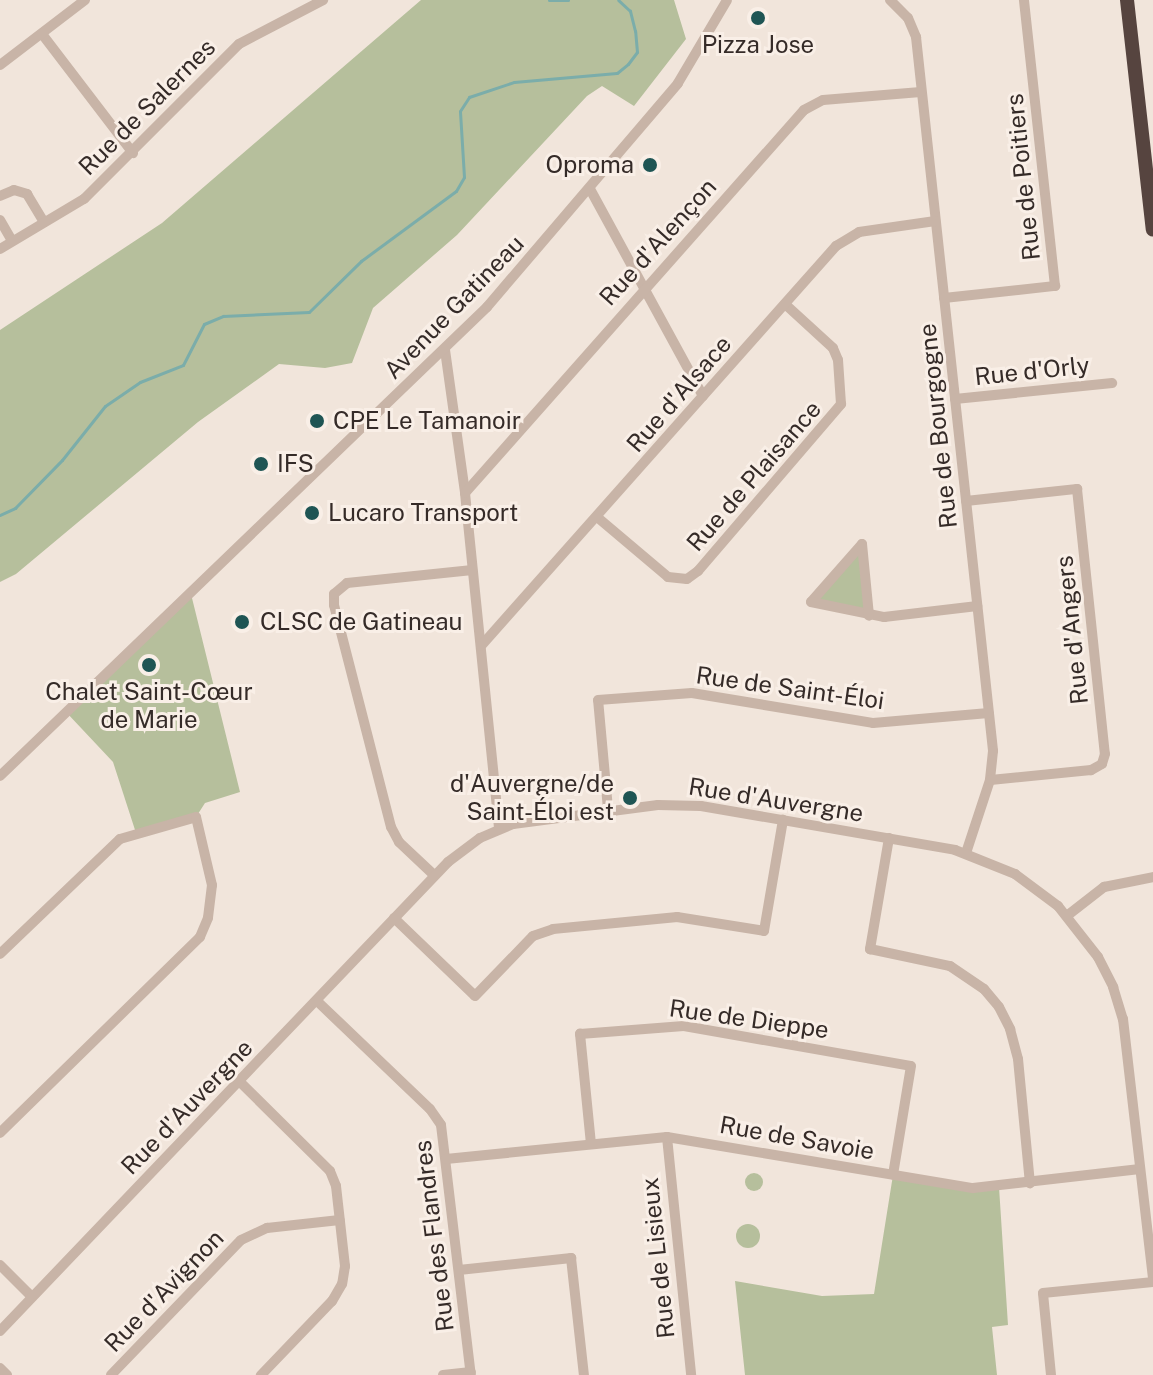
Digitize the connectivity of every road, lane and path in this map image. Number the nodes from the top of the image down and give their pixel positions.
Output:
1 (85, 0) edge
2 (323, 0) edge
3 (727, 0) edge
4 (890, 0) edge
5 (1024, 0) edge
6 (1127, 0) edge
7 (42, 34) junction
8 (0, 65) edge
9 (921, 92) junction
10 (133, 153) junction
11 (590, 189) junction
12 (0, 196) edge
13 (0, 220) edge
14 (935, 221) junction
15 (44, 222) junction
16 (1153, 230) edge
17 (12, 241) junction
18 (0, 249) edge
19 (642, 289) junction
20 (944, 298) junction
21 (785, 304) junction
22 (445, 350) junction
23 (1112, 383) dead end
24 (703, 396) junction
25 (955, 399) junction
26 (465, 493) junction
27 (966, 501) junction
28 (597, 517) junction
29 (472, 570) junction
30 (977, 606) junction
31 (869, 616) junction
32 (481, 646) junction
33 (989, 713) junction
34 (0, 776) edge
35 (990, 780) junction
36 (608, 809) junction
37 (783, 820) junction
38 (499, 828) junction
39 (889, 838) junction
40 (966, 853) junction
41 (434, 875) junction
42 (1153, 877) edge
43 (1068, 915) junction
44 (394, 918) junction
45 (0, 954) edge
46 (317, 1001) junction
47 (239, 1081) junction
48 (0, 1133) edge
49 (667, 1137) junction
50 (591, 1144) junction
51 (446, 1159) junction
52 (1140, 1169) junction
53 (893, 1175) junction
54 (1030, 1183) junction
55 (340, 1220) junction
56 (0, 1265) edge
57 (459, 1270) junction
58 (1153, 1281) edge
59 (32, 1297) junction
60 (0, 1331) edge
61 (0, 1368) edge
62 (471, 1374) edge
63 (7, 1375) edge
64 (111, 1375) edge
65 (261, 1375) edge
66 (443, 1375) edge
67 (584, 1375) edge
68 (691, 1375) edge
69 (1051, 1375) edge

1 - 7 street
2 - 10 street, Rue de Salernes
3 - 11 street, Avenue Gatineau
4 - 9 street, Rue de Bourgogne
5 - 20 street, Rue de Poitiers
6 - 16 highway
7 - 8 street
7 - 10 street
9 - 14 street, Rue de Bourgogne
9 - 19 street, Rue d'Alençon
10 - 15 street, Rue de Salernes
11 - 19 street
11 - 22 street, Avenue Gatineau
12 - 15 street
13 - 17 street
14 - 20 street, Rue de Bourgogne
14 - 21 street, Rue d'Alsace
15 - 17 street, Rue de Salernes
17 - 18 street, Rue de Salernes
19 - 24 street
19 - 26 street, Rue d'Alençon
20 - 25 street, Rue de Bourgogne
21 - 24 street, Rue d'Alsace
21 - 28 street, Rue de Plaisance
22 - 26 street
22 - 34 street, Avenue Gatineau
23 - 25 street, Rue d'Orly
24 - 28 street, Rue d'Alsace
25 - 27 street, Rue de Bourgogne
26 - 29 street
27 - 30 street, Rue de Bourgogne
27 - 35 street, Rue d'Angers
28 - 32 street, Rue d'Alsace
29 - 32 street
29 - 41 street
30 - 31 street
30 - 33 street, Rue de Bourgogne
31 - 31 street
32 - 38 street
33 - 35 street, Rue de Bourgogne
33 - 36 street, Rue de Saint-Éloi
35 - 40 street, Rue de Bourgogne
36 - 37 street, Rue d'Auvergne
36 - 38 street, Rue d'Auvergne
37 - 39 street, Rue d'Auvergne
37 - 44 street
38 - 41 street, Rue d'Auvergne
39 - 40 street, Rue d'Auvergne
39 - 54 street
40 - 43 street, Rue d'Auvergne
41 - 44 street, Rue d'Auvergne
42 - 43 street
43 - 52 street, Rue d'Auvergne
44 - 46 street, Rue d'Auvergne
45 - 48 street
46 - 47 street, Rue d'Auvergne
46 - 51 street, Rue des Flandres
47 - 55 street
47 - 59 street, Rue d'Auvergne
49 - 50 street, Rue de Savoie
49 - 53 street, Rue de Savoie
49 - 68 street, Rue de Lisieux
50 - 51 street, Rue de Savoie
50 - 53 street, Rue de Dieppe
51 - 57 street, Rue des Flandres
52 - 54 street, Rue de Savoie
52 - 58 street, Rue d'Auvergne
53 - 54 street, Rue de Savoie
55 - 64 street, Rue d'Avignon
55 - 65 street
56 - 59 street
57 - 62 street, Rue des Flandres
57 - 67 street
58 - 69 street
59 - 60 street, Rue d'Auvergne
61 - 63 street
62 - 66 street

